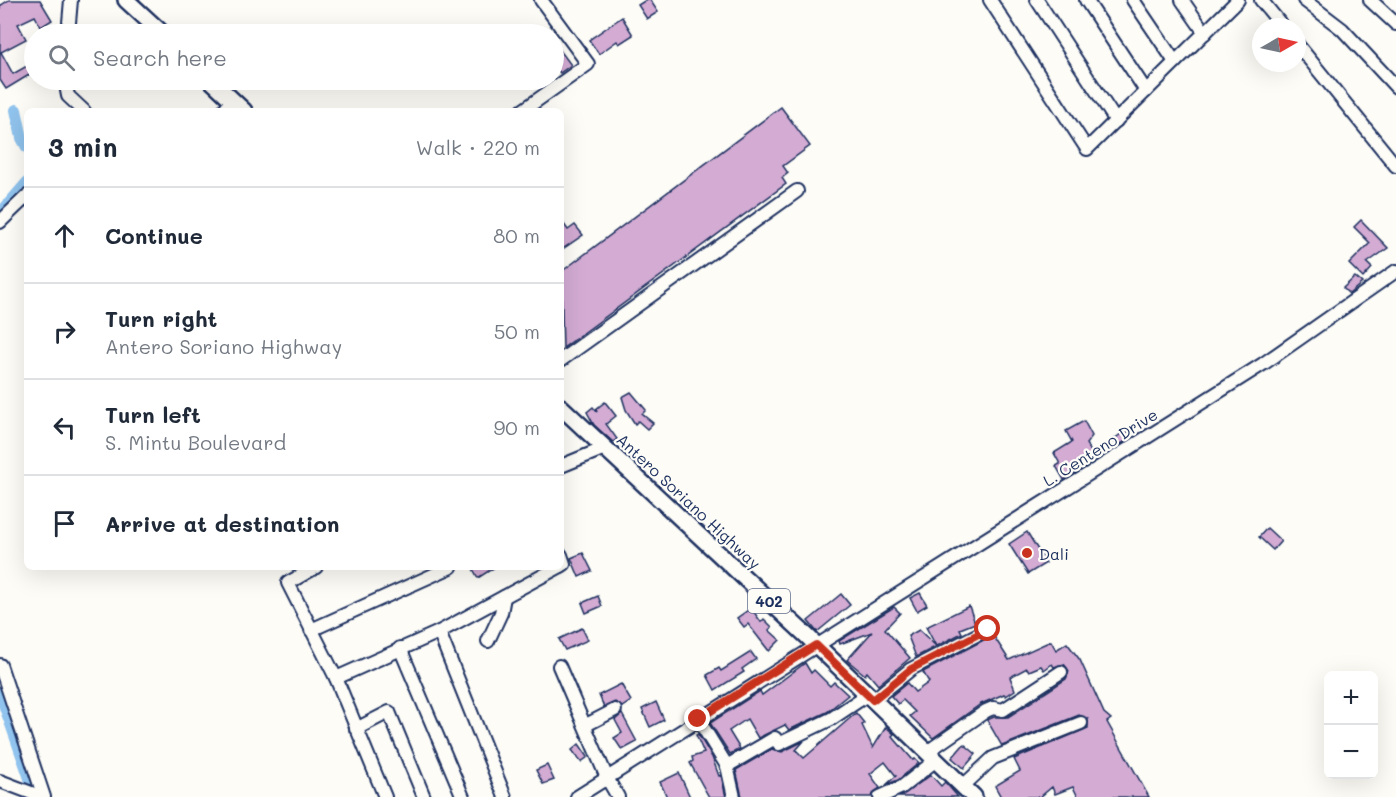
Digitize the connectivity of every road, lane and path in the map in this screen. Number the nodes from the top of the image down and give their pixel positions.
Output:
1 (71, 0) edge
2 (126, 0) edge
3 (541, 0) edge
4 (990, 0) edge
5 (1037, 0) edge
6 (1086, 0) edge
7 (1133, 0) edge
8 (1182, 0) edge
9 (1238, 0) edge
10 (1261, 0) edge
11 (1304, 0) edge
12 (1370, 0) edge
13 (1276, 18) edge
14 (69, 24) edge
15 (147, 24) edge
16 (559, 24) edge
17 (1396, 24) edge
18 (564, 31) edge
19 (1205, 33) junction
20 (1306, 55) edge
21 (1175, 62) junction
22 (564, 81) edge
23 (1396, 87) edge
24 (66, 90) edge
25 (218, 90) edge
26 (551, 90) edge
27 (1146, 91) junction
28 (228, 105) edge
29 (81, 108) edge
30 (526, 108) edge
31 (1116, 121) junction
32 (1396, 166) edge
33 (797, 191) dead end
34 (24, 198) edge
35 (0, 222) edge
36 (1396, 271) edge
37 (564, 357) edge
38 (564, 410) edge
39 (605, 448) junction
40 (564, 465) edge
41 (311, 570) edge
42 (444, 570) edge
43 (553, 570) edge
44 (504, 597) junction
45 (988, 629) dead end
46 (311, 630) junction
47 (440, 632) junction
48 (488, 641) dead end
49 (816, 645) junction
50 (400, 648) junction
51 (0, 665) edge
52 (559, 666) dead end
53 (1061, 672) dead end
54 (336, 678) junction
55 (870, 698) junction
56 (615, 710) dead end
57 (698, 719) junction
58 (1081, 723) dead end
59 (586, 725) junction
60 (356, 729) junction
61 (931, 756) junction
62 (727, 766) junction
63 (607, 778) junction
64 (0, 782) edge
65 (971, 794) edge
66 (43, 797) edge
67 (386, 797) edge
68 (424, 797) edge
69 (463, 797) edge
70 (505, 797) edge
71 (578, 797) edge
72 (618, 797) edge
73 (734, 797) edge
74 (880, 797) edge

1 - 14 street
2 - 15 main road
3 - 16 street
4 - 31 street
5 - 31 street
6 - 27 street
7 - 21 street
8 - 19 street
9 - 19 street
10 - 13 street
11 - 23 street
12 - 17 street
18 - 22 street
19 - 21 street
20 - 32 street
21 - 27 street
24 - 29 street
25 - 28 main road
26 - 30 street
27 - 31 street
33 - 37 street
34 - 35 street
36 - 49 street, L. Centeno Drive
38 - 39 main road, Antero Soriano Highway / 402
39 - 40 street
39 - 49 main road, Antero Soriano Highway / 402
41 - 46 street
42 - 46 street
43 - 44 street
44 - 47 street
44 - 48 street
45 - 55 street
46 - 54 street
47 - 50 street
47 - 70 street
49 - 55 main road, Antero Soriano Highway / 402
49 - 57 street, L. Centeno Drive
50 - 54 street
50 - 69 street
51 - 66 street
52 - 59 street
53 - 61 street
54 - 60 street
55 - 61 main road, Antero Soriano Highway / 402
55 - 62 street
56 - 59 street
57 - 62 street
57 - 63 street, L. Centeno Drive
58 - 65 street
59 - 63 street
60 - 67 street
60 - 68 street
61 - 65 main road, Antero Soriano Highway / 402
61 - 74 street
62 - 73 street
63 - 71 street, L. Centeno Drive
63 - 72 street
64 - 66 street

